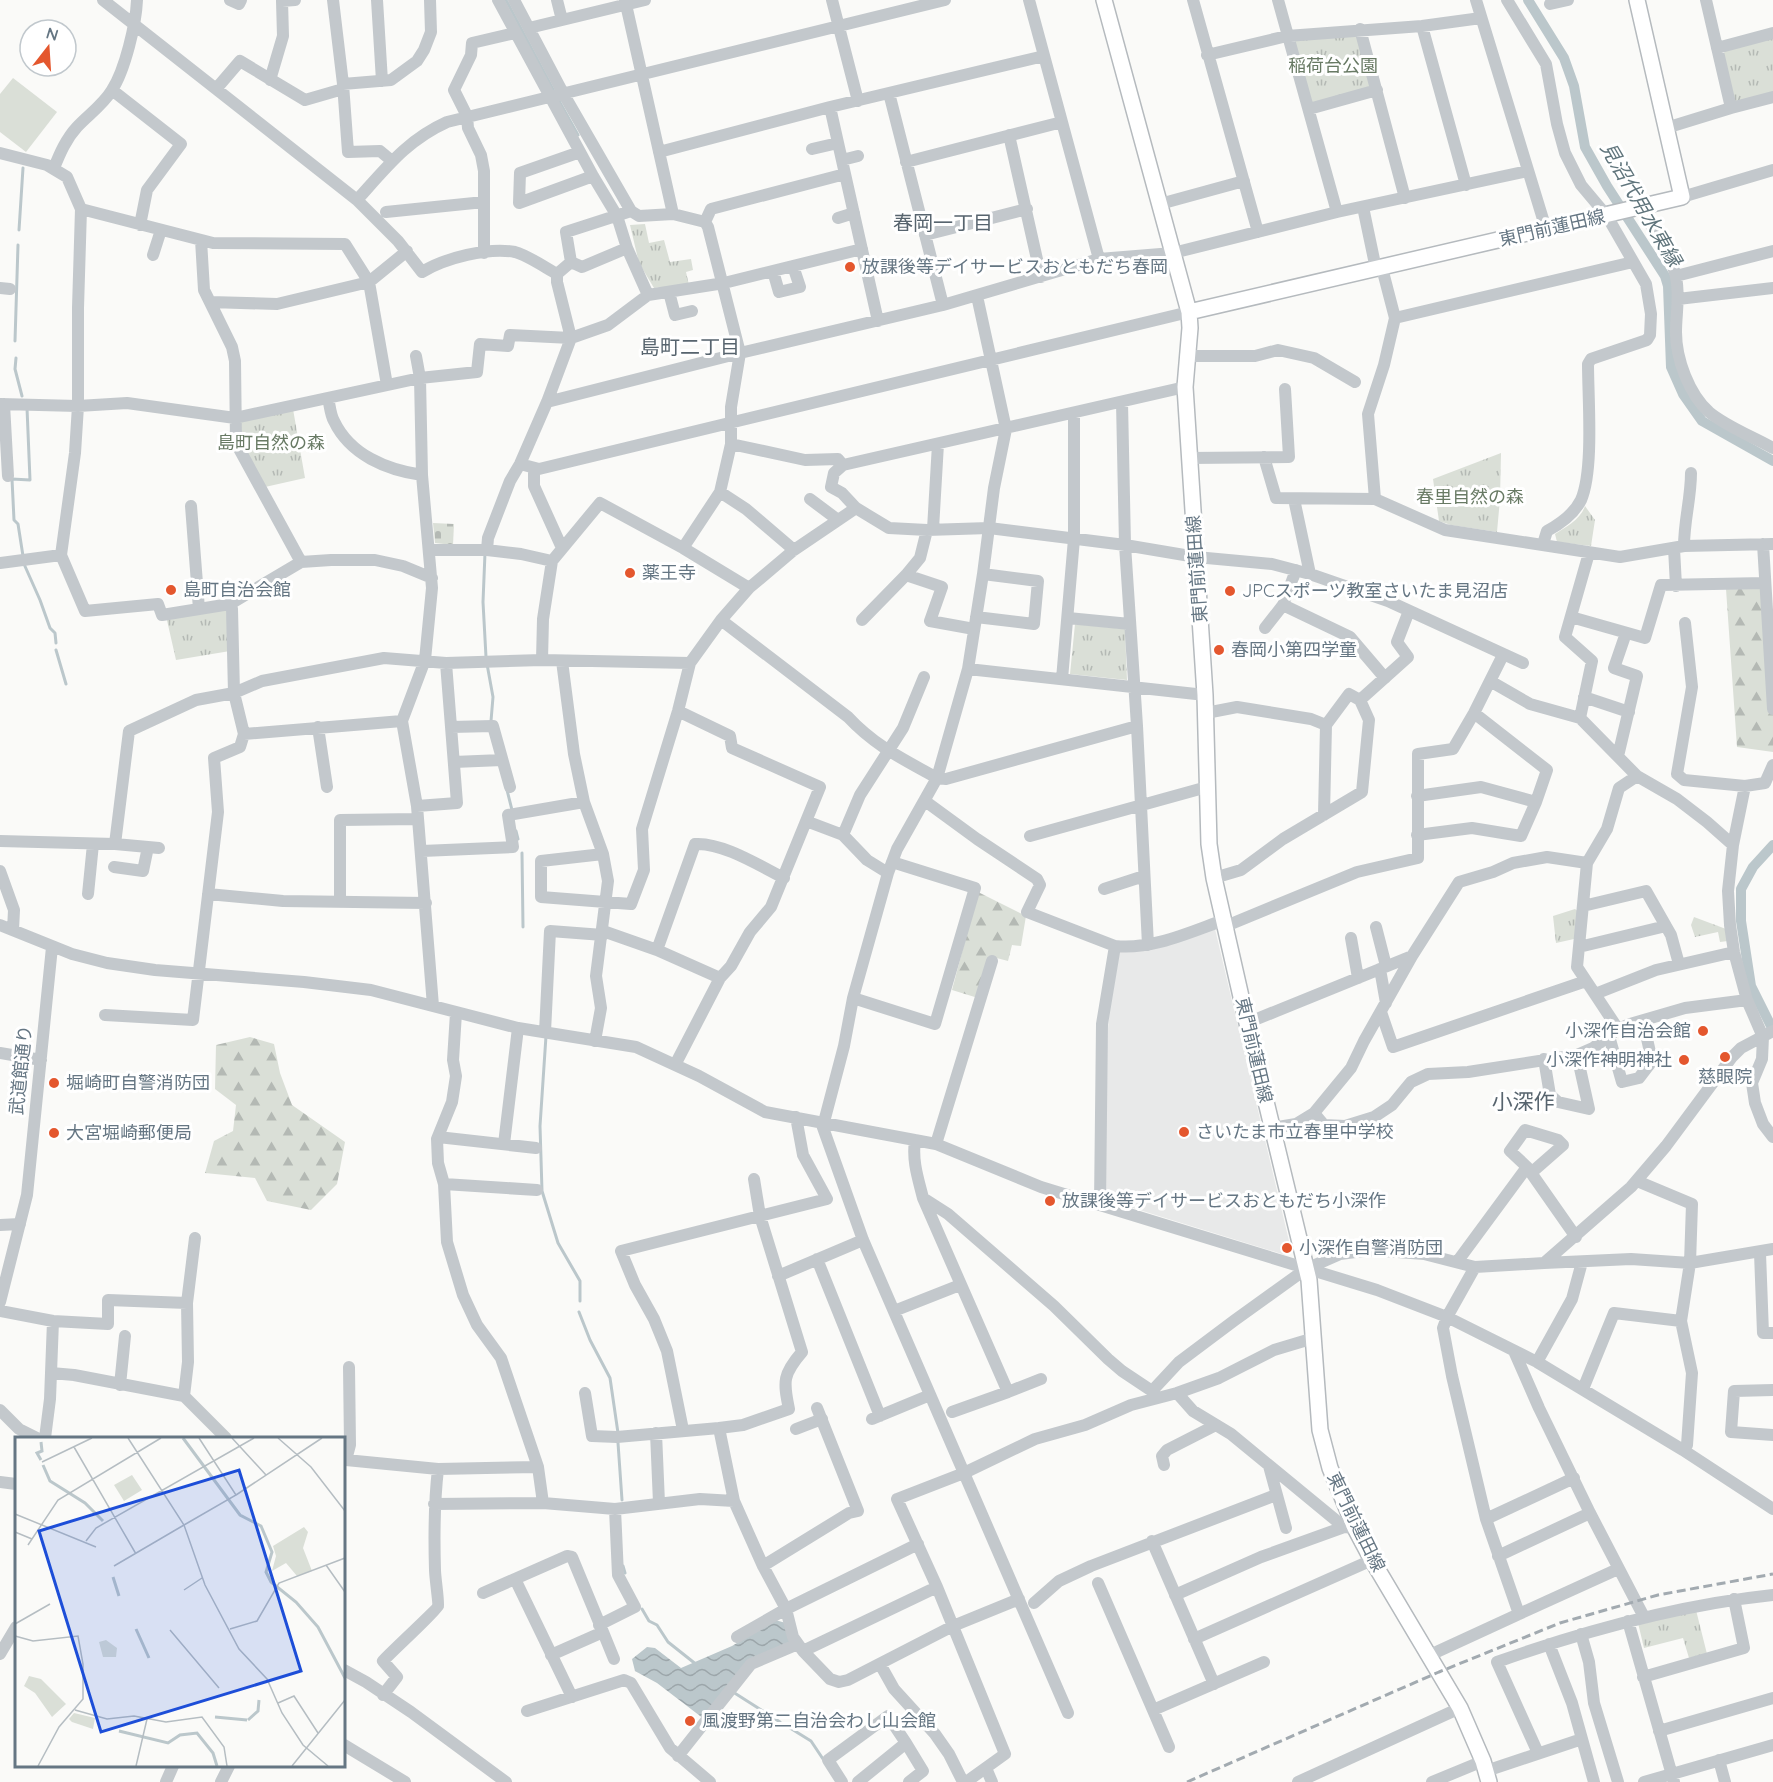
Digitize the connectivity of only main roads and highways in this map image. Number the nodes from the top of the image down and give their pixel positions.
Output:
1 (1104, 0) edge
2 (1637, 0) edge
3 (1189, 312) junction
4 (1486, 1771) edge

1 - 3 main road, 東門前蓮田線
2 - 3 main road, 東門前蓮田線
3 - 4 main road, 東門前蓮田線

